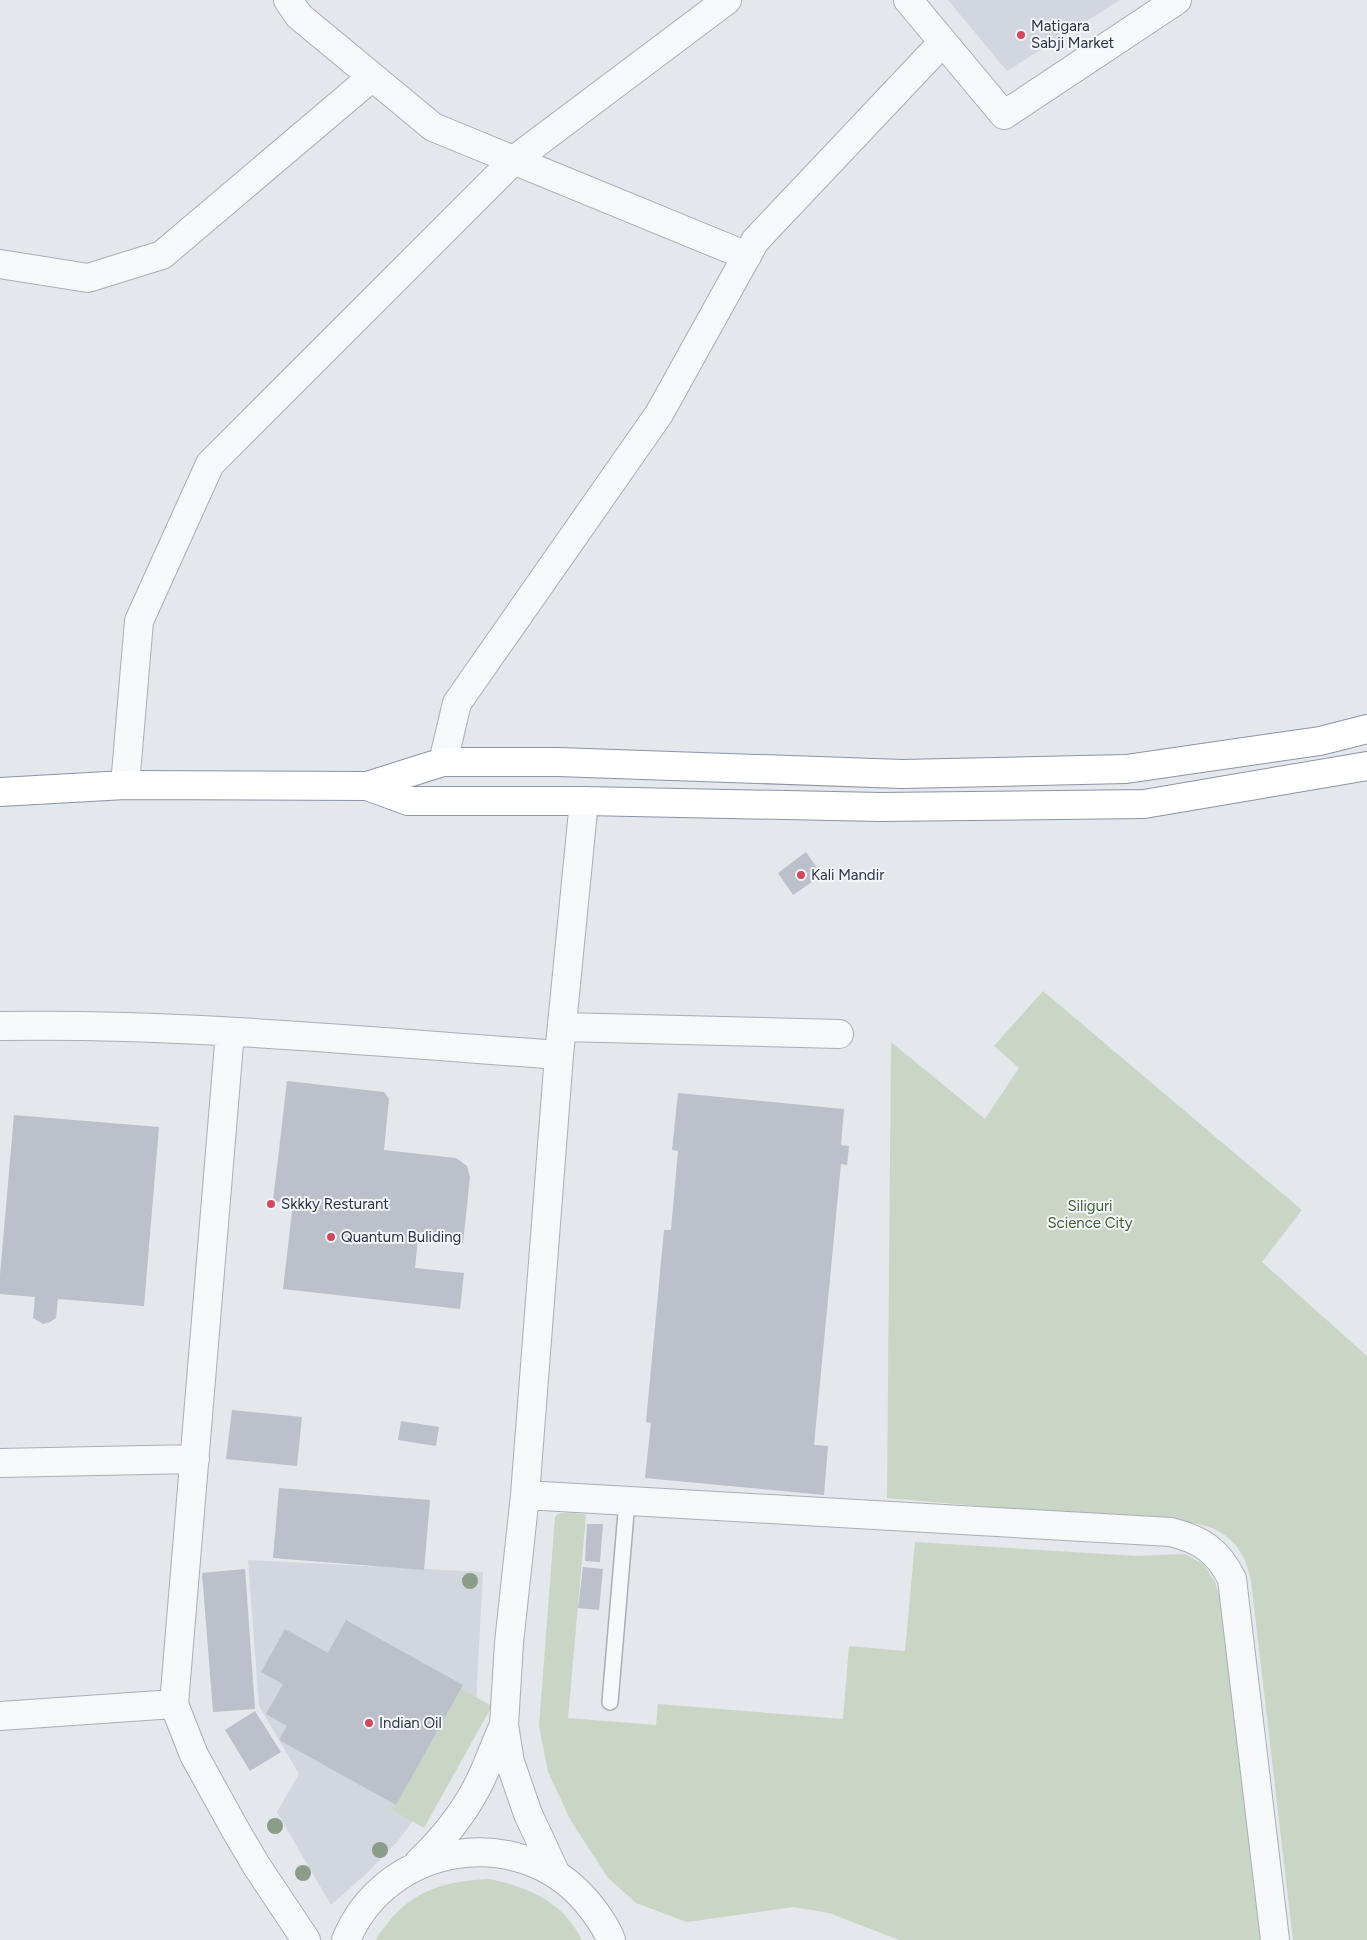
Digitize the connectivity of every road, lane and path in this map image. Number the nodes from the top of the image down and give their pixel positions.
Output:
1 (288, 0) edge
2 (727, 0) edge
3 (908, 0) edge
4 (1177, 0) edge
5 (943, 42) junction
6 (372, 77) junction
7 (514, 160) junction
8 (747, 256) junction
9 (0, 264) edge
10 (1367, 729) edge
11 (443, 762) junction
12 (1367, 766) edge
13 (125, 785) junction
14 (367, 786) junction
15 (0, 792) edge
16 (584, 801) junction
17 (0, 1026) edge
18 (562, 1028) junction
19 (230, 1032) junction
20 (839, 1034) dead end
21 (559, 1055) junction
22 (194, 1459) junction
23 (0, 1463) edge
24 (526, 1495) junction
25 (627, 1501) junction
26 (610, 1702) dead end
27 (174, 1704) junction
28 (0, 1716) edge
29 (504, 1725) junction
30 (415, 1866) junction
31 (556, 1874) junction
32 (306, 1940) edge
33 (346, 1940) edge
34 (611, 1940) edge
35 (1275, 1940) edge

1 - 6 street
2 - 7 street
3 - 5 street
4 - 5 street
5 - 8 street
6 - 7 street
6 - 9 street
7 - 8 street
7 - 13 street
8 - 11 street
10 - 11 highway
11 - 14 highway
12 - 16 highway
13 - 14 highway
13 - 15 highway
14 - 16 highway
16 - 18 street
17 - 19 street
18 - 20 street
18 - 21 street
19 - 21 street
19 - 22 street
21 - 24 street
22 - 23 street
22 - 27 street
24 - 25 street
24 - 29 street
25 - 26 lane
25 - 35 street
27 - 28 street
27 - 32 street
29 - 30 street
29 - 31 street
30 - 31 street
30 - 33 street
31 - 34 street

